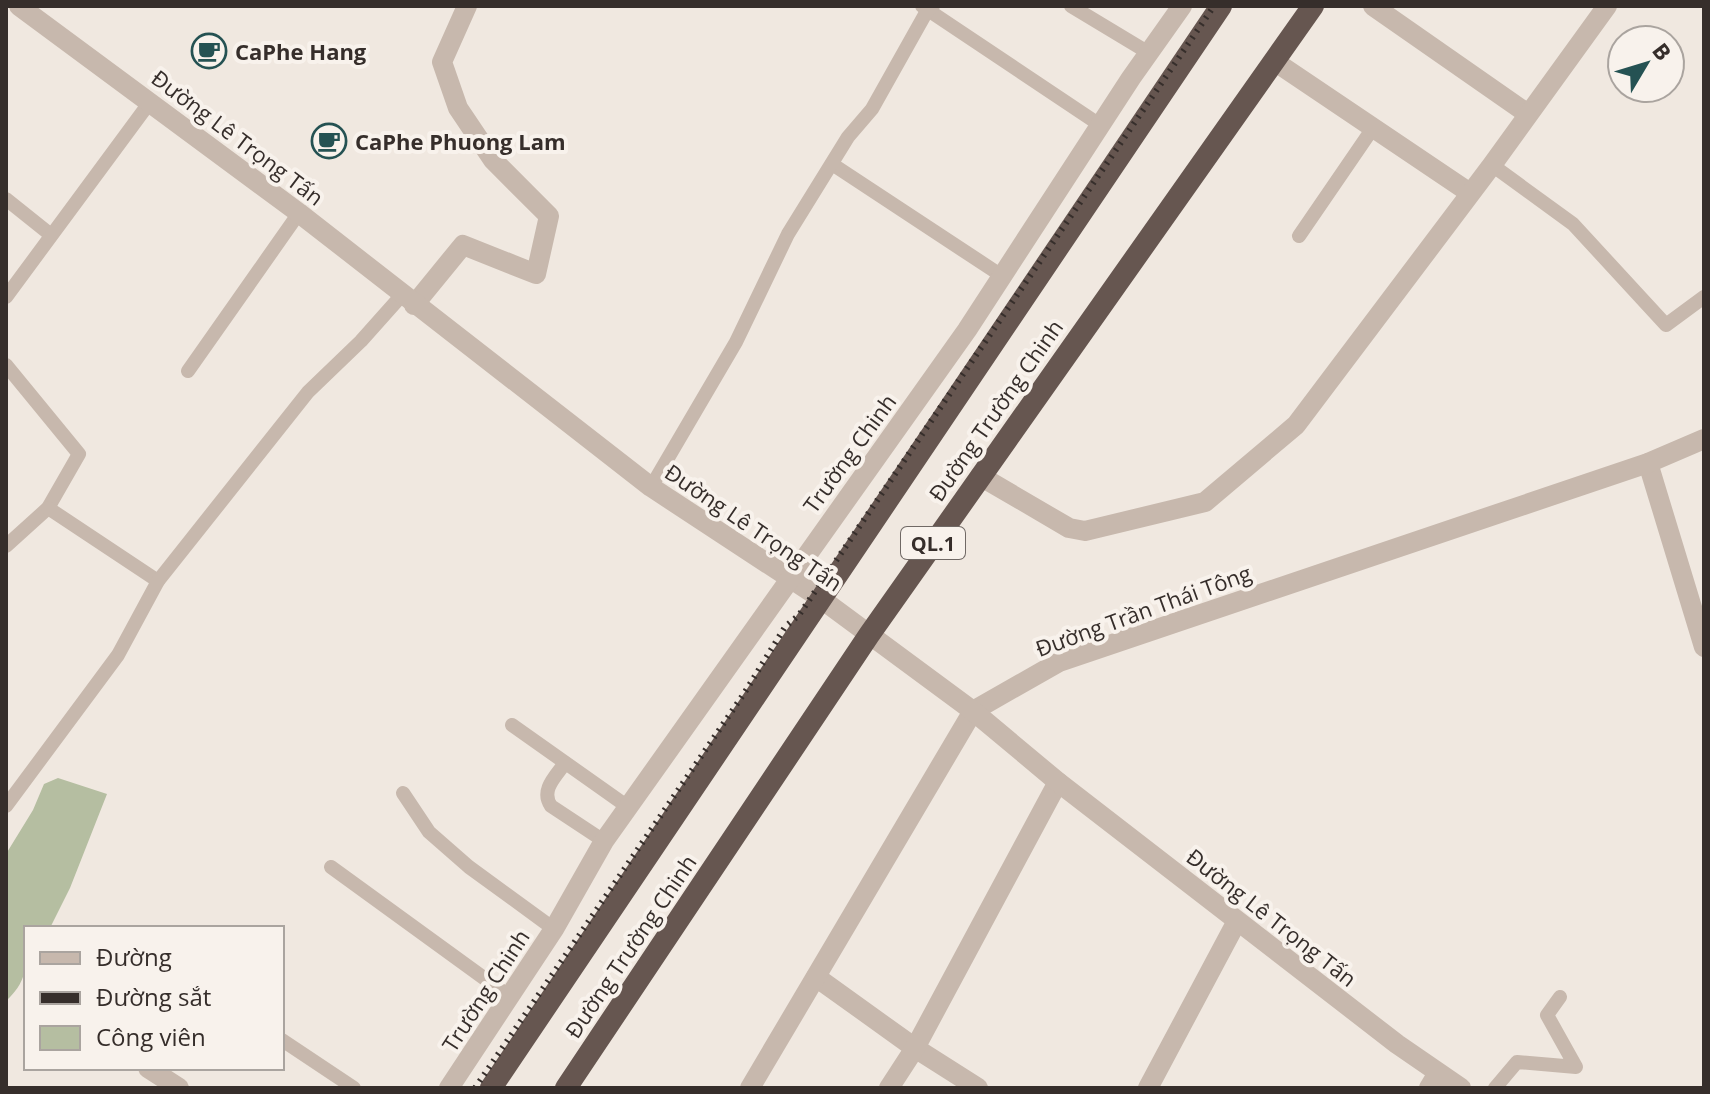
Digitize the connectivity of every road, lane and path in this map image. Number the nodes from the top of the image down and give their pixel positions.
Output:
1 (19, 6) edge
2 (467, 6) edge
3 (1071, 6) edge
4 (1182, 6) edge
5 (1221, 6) edge
6 (1313, 6) edge
7 (1373, 6) edge
8 (1607, 6) edge
9 (927, 8) edge
10 (1149, 53) junction
11 (1274, 61) junction
12 (150, 102) junction
13 (1528, 114) junction
14 (1100, 125) junction
15 (1373, 128) junction
16 (832, 164) junction
17 (1492, 165) junction
18 (1470, 193) junction
19 (6, 199) edge
20 (299, 213) junction
21 (51, 235) junction
22 (1299, 236) dead end
23 (1002, 276) junction
24 (6, 297) edge
25 (1704, 297) edge
26 (408, 300) junction
27 (6, 365) edge
28 (188, 371) dead end
29 (1704, 439) edge
30 (1648, 463) junction
31 (980, 476) junction
32 (651, 487) junction
33 (48, 508) junction
34 (6, 546) edge
35 (788, 579) junction
36 (158, 581) junction
37 (820, 598) junction
38 (869, 635) junction
39 (1704, 647) edge
40 (973, 711) junction
41 (512, 725) dead end
42 (565, 763) junction
43 (1058, 782) junction
44 (403, 793) dead end
45 (6, 806) edge
46 (628, 807) junction
47 (604, 841) junction
48 (331, 867) dead end
49 (1237, 921) junction
50 (554, 929) junction
51 (816, 977) junction
52 (510, 997) junction
53 (1560, 997) dead end
54 (284, 1041) edge
55 (915, 1048) junction
56 (151, 1070) edge
57 (1434, 1081) edge
58 (179, 1088) edge
59 (354, 1088) edge
60 (449, 1088) edge
61 (491, 1088) edge
62 (566, 1088) edge
63 (750, 1088) edge
64 (889, 1088) edge
65 (978, 1088) edge
66 (1148, 1088) edge
67 (1461, 1088) edge
68 (1495, 1088) edge

1 - 12 street, Đường Lê Trọng Tấn
2 - 26 street
3 - 10 lane
4 - 10 street, Trường Chinh
5 - 37 highway, Đường Trường Chinh / QL.1
6 - 11 highway, Đường Trường Chinh / QL.1
7 - 13 street
8 - 13 street
9 - 14 lane
9 - 16 lane
10 - 14 street, Trường Chinh
11 - 15 street
11 - 31 highway, Đường Trường Chinh / QL.1
12 - 20 street, Đường Lê Trọng Tấn
12 - 21 lane
13 - 17 street
14 - 23 street, Trường Chinh
15 - 18 street
15 - 22 lane
16 - 23 lane
16 - 32 lane
17 - 18 street
17 - 25 lane
18 - 31 street
19 - 21 lane
20 - 26 street, Đường Lê Trọng Tấn
20 - 28 lane
21 - 24 lane
23 - 35 street, Trường Chinh
26 - 32 street, Đường Lê Trọng Tấn
26 - 36 lane
27 - 33 lane
29 - 30 street, Đường Trần Thái Tông
30 - 39 street
30 - 40 street, Đường Trần Thái Tông
31 - 38 highway, Đường Trường Chinh / QL.1
32 - 35 street, Đường Lê Trọng Tấn
33 - 34 lane
33 - 36 lane
35 - 37 street, Đường Lê Trọng Tấn
35 - 46 street, Trường Chinh
36 - 45 lane
37 - 38 street, Đường Lê Trọng Tấn
37 - 61 highway, Đường Trường Chinh / QL.1
38 - 40 street, Đường Lê Trọng Tấn
38 - 62 highway, Đường Trường Chinh / QL.1
40 - 43 street, Đường Lê Trọng Tấn
40 - 51 street, Đường Trần Thái Tông
41 - 42 lane
42 - 46 lane
42 - 47 lane
43 - 49 street, Đường Lê Trọng Tấn
43 - 55 street
44 - 50 lane
46 - 47 street, Trường Chinh
47 - 50 street, Trường Chinh
48 - 52 lane
49 - 57 street, Đường Lê Trọng Tấn
49 - 66 street
50 - 52 street, Trường Chinh
51 - 55 street
51 - 63 street, Đường Trần Thái Tông
52 - 60 street, Trường Chinh
53 - 68 lane
54 - 59 lane
55 - 64 street
55 - 65 street
56 - 58 street
57 - 67 street, Đường Lê Trọng Tấn

